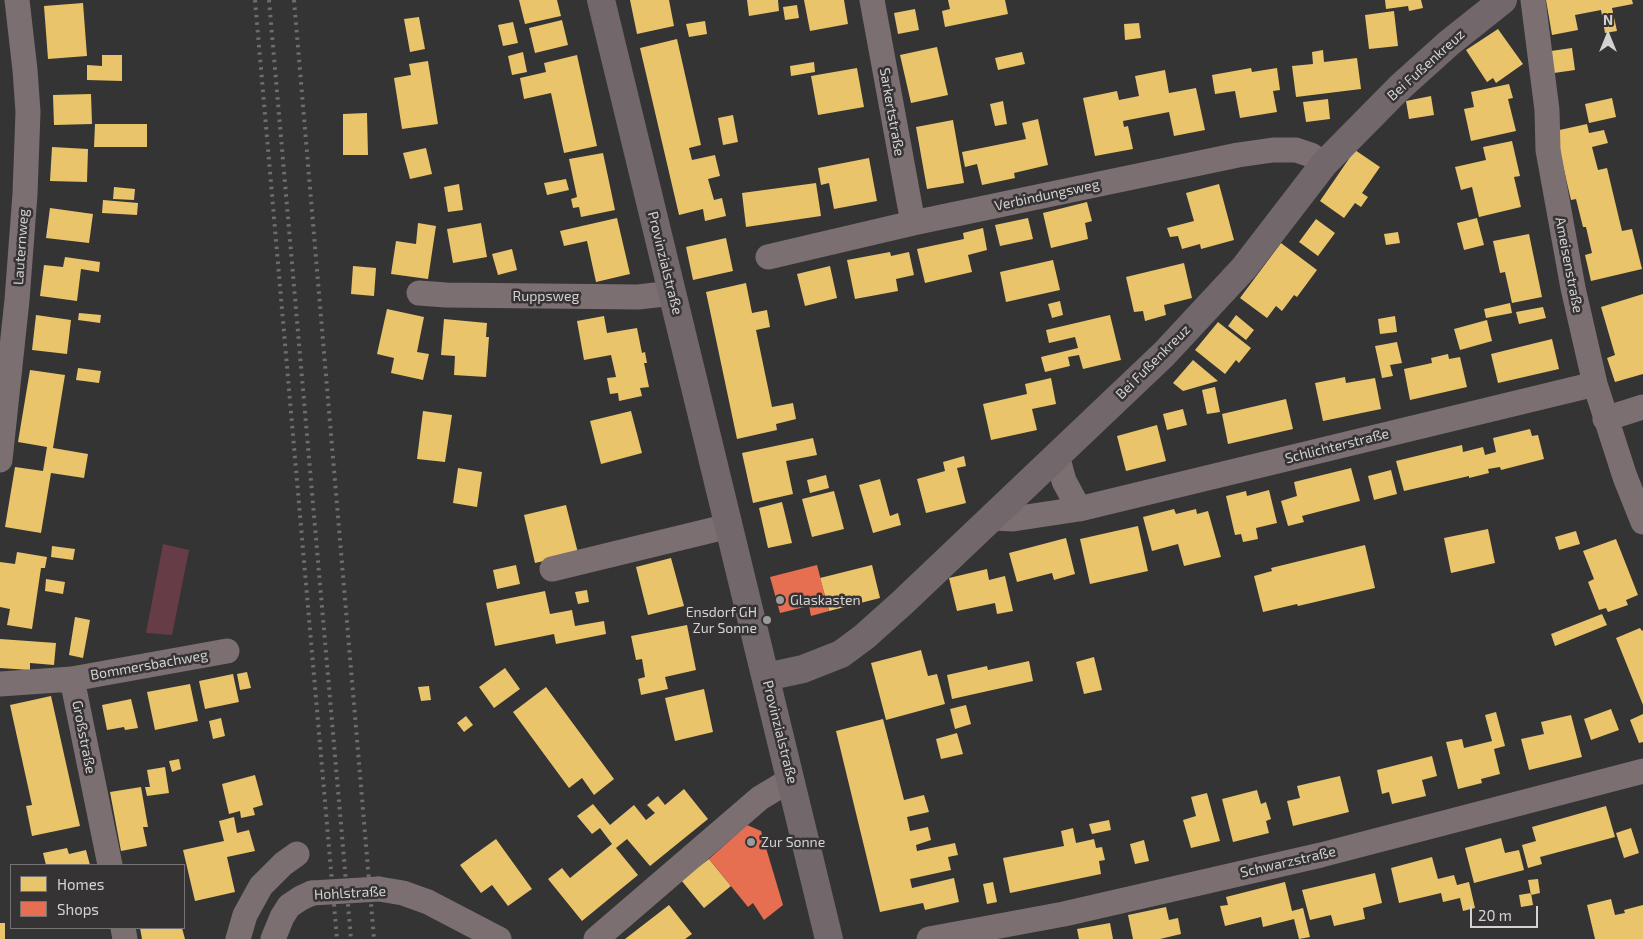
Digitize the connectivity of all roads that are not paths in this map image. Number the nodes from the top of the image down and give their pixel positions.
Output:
1 (17, 0) edge
2 (601, 0) edge
3 (872, 0) edge
4 (1503, 0) edge
5 (1533, 0) edge
6 (11, 32) edge
7 (1324, 164) junction
8 (913, 223) junction
9 (768, 257) dead end
10 (419, 293) dead end
11 (673, 293) junction
12 (1595, 384) junction
13 (1643, 407) edge
14 (1606, 419) junction
15 (1057, 455) junction
16 (0, 460) edge
17 (1079, 509) junction
18 (993, 518) junction
19 (1643, 522) edge
20 (729, 526) junction
21 (552, 569) dead end
22 (227, 650) dead end
23 (766, 677) junction
24 (72, 679) junction
25 (0, 684) edge
26 (1643, 771) edge
27 (792, 782) junction
28 (298, 854) dead end
29 (110, 864) edge
30 (238, 939) edge
31 (273, 939) edge
32 (499, 939) edge
33 (596, 939) edge
34 (829, 939) edge
35 (929, 939) edge

1 - 6 street, Lauternweg
2 - 11 street, Provinzialstraße
3 - 8 street, Sarkertstraße
4 - 7 street, Bei Fußenkreuz
5 - 12 street, Ameisenstraße
6 - 16 street, Lauternweg
7 - 8 street, Verbindungsweg
7 - 15 street, Bei Fußenkreuz
8 - 9 street, Verbindungsweg
10 - 11 street, Ruppsweg
11 - 20 street, Provinzialstraße
12 - 14 street, Ameisenstraße
12 - 17 street, Schlichterstraße
13 - 14 street
14 - 19 street, Ameisenstraße
15 - 17 street
15 - 18 street, Bei Fußenkreuz
17 - 18 street, Schlichterstraße
18 - 23 street, Bei Fußenkreuz
20 - 21 street
20 - 23 street, Provinzialstraße
22 - 24 street, Bommersbachweg
23 - 27 street, Provinzialstraße
24 - 25 street
24 - 29 street, Großstraße
26 - 35 street, Schwarzstraße
27 - 33 street
27 - 34 street, Provinzialstraße
28 - 30 street
31 - 32 street, Hohlstraße, bridge

